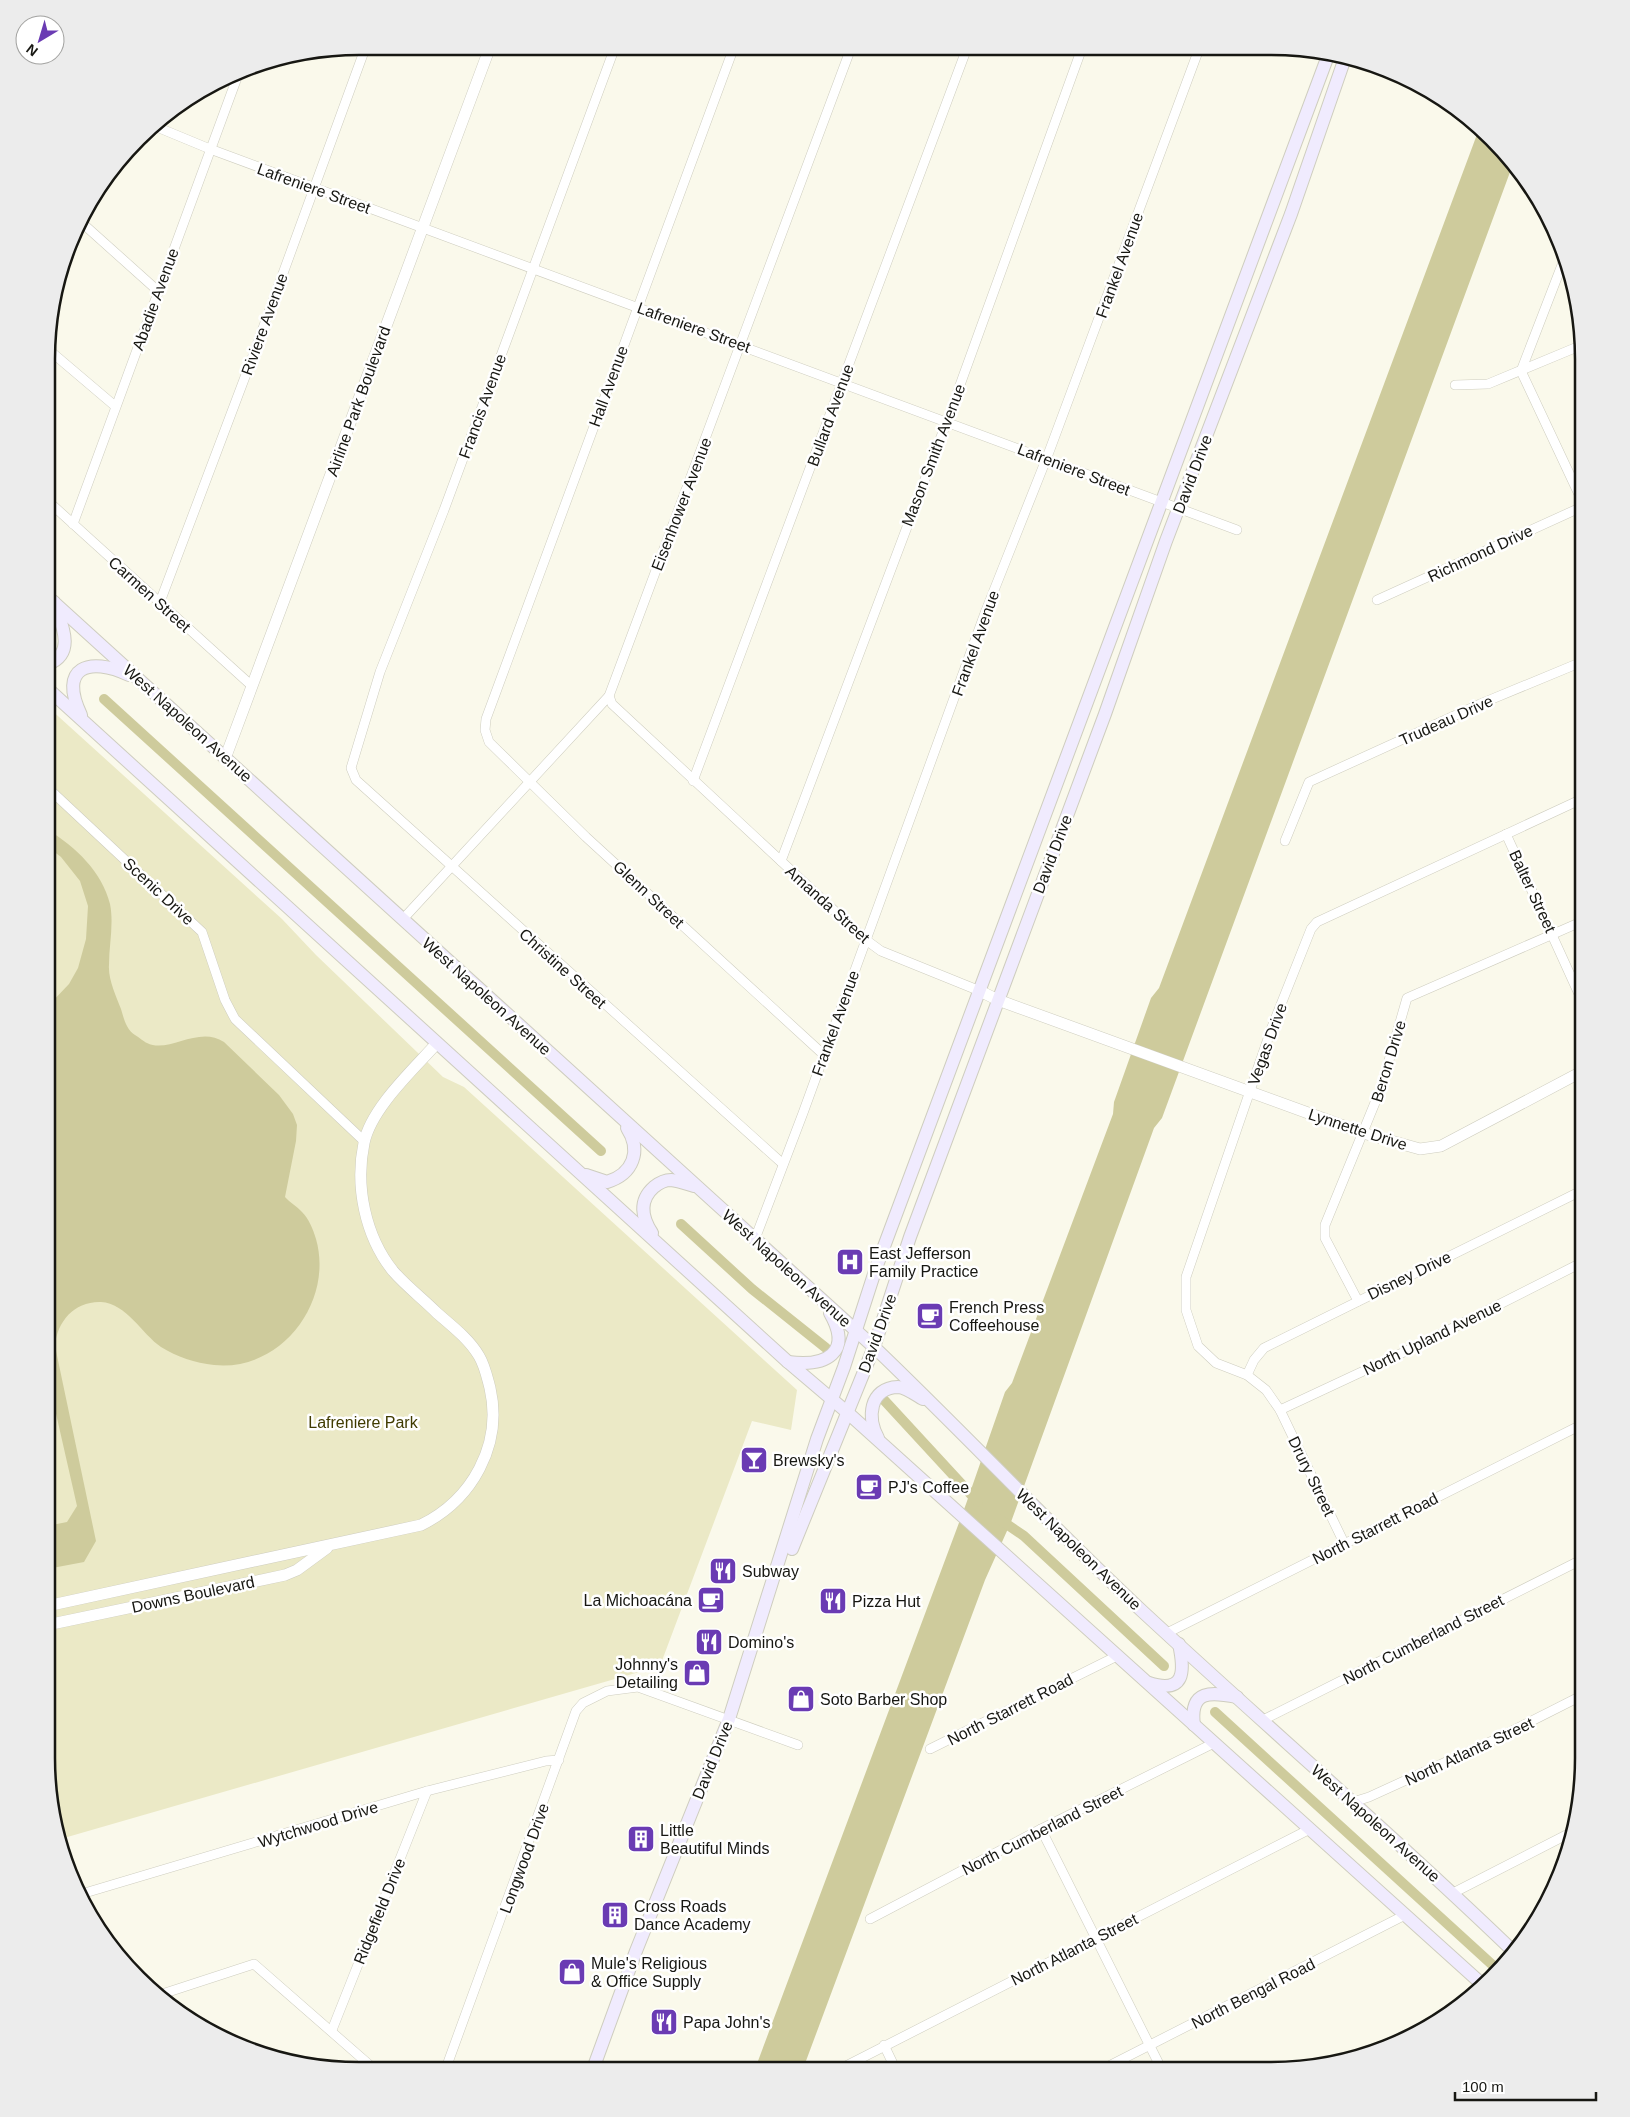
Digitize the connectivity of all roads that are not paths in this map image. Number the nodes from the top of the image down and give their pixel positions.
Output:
1 (363, 55) edge
2 (487, 55) edge
3 (612, 55) edge
4 (731, 55) edge
5 (848, 55) edge
6 (964, 55) edge
7 (1079, 55) edge
8 (1197, 55) edge
9 (1326, 60) edge
10 (1343, 64) edge
11 (235, 81) edge
12 (161, 129) edge
13 (210, 149) junction
14 (314, 188) junction
15 (86, 226) edge
16 (423, 228) junction
17 (1561, 267) edge
18 (533, 268) junction
19 (158, 290) junction
20 (637, 306) junction
21 (740, 344) junction
22 (1574, 348) edge
23 (55, 355) edge
24 (1521, 371) junction
25 (842, 383) junction
26 (1455, 385) dead end
27 (115, 406) junction
28 (947, 421) junction
29 (1046, 458) junction
30 (1575, 486) edge
31 (1162, 503) junction
32 (55, 508) edge
33 (1179, 508) junction
34 (1575, 509) edge
35 (73, 524) junction
36 (1237, 530) dead end
37 (1377, 600) dead end
38 (160, 602) junction
39 (55, 603) edge
40 (55, 610) edge
41 (55, 661) edge
42 (1575, 665) edge
43 (140, 680) junction
44 (252, 686) junction
45 (55, 695) edge
46 (609, 696) junction
47 (83, 720) junction
48 (486, 725) joint
49 (1072, 744) junction
50 (1091, 751) junction
51 (226, 756) junction
52 (351, 766) joint
53 (530, 781) junction
54 (693, 781) junction
55 (55, 795) edge
56 (1575, 802) edge
57 (1506, 834) junction
58 (1285, 841) dead end
59 (781, 861) junction
60 (451, 868) junction
61 (403, 919) junction
62 (1575, 925) edge
63 (1553, 934) junction
64 (866, 940) junction
65 (1575, 985) edge
66 (980, 991) junction
67 (998, 1000) junction
68 (437, 1043) junction
69 (824, 1055) junction
70 (1182, 1067) joint
71 (1575, 1075) edge
72 (1250, 1092) junction
73 (622, 1119) junction
74 (1364, 1133) junction
75 (364, 1141) junction
76 (783, 1164) junction
77 (577, 1171) junction
78 (699, 1188) junction
79 (1575, 1194) edge
80 (755, 1239) junction
81 (657, 1242) junction
82 (1575, 1266) edge
83 (1358, 1300) junction
84 (825, 1304) junction
85 (857, 1332) junction
86 (874, 1347) junction
87 (788, 1362) junction
88 (1248, 1375) junction
89 (831, 1401) junction
90 (936, 1405) junction
91 (1280, 1410) junction
92 (848, 1413) junction
93 (1575, 1428) edge
94 (882, 1444) junction
95 (1344, 1543) junction
96 (331, 1545) junction
97 (1575, 1563) edge
98 (55, 1604) edge
99 (55, 1623) edge
100 (1167, 1633) junction
101 (1179, 1644) junction
102 (753, 1647) junction
103 (1117, 1656) junction
104 (1147, 1683) junction
105 (1237, 1697) junction
106 (1575, 1699) edge
107 (729, 1719) junction
108 (1263, 1720) junction
109 (1194, 1725) junction
110 (1214, 1743) junction
111 (798, 1746) dead end
112 (930, 1749) dead end
113 (559, 1760) junction
114 (427, 1791) junction
115 (1353, 1802) junction
116 (1310, 1829) junction
117 (1041, 1830) junction
118 (1565, 1835) edge
119 (86, 1893) edge
120 (1453, 1893) junction
121 (1405, 1915) junction
122 (870, 1918) dead end
123 (1096, 1938) junction
124 (1509, 1947) edge
125 (1478, 1981) edge
126 (166, 1993) edge
127 (332, 2030) junction
128 (884, 2046) junction
129 (1150, 2046) junction
130 (366, 2062) edge
131 (448, 2062) edge
132 (596, 2062) edge
133 (853, 2062) edge
134 (892, 2062) edge
135 (1117, 2062) edge
136 (1158, 2062) edge

1 - 14 street, Riviere Avenue
2 - 16 street, Airline Park Boulevard
3 - 18 street, Francis Avenue
4 - 20 street, Hall Avenue
5 - 21 street, Eisenhower Avenue
6 - 25 street, Bullard Avenue
7 - 28 street, Mason Smith Avenue
8 - 29 street, Frankel Avenue
9 - 31 main road, David Drive
10 - 33 main road, David Drive
11 - 13 street, Abadie Avenue
12 - 13 street, Lafreniere Street
13 - 14 street, Lafreniere Street
13 - 19 street, Abadie Avenue
14 - 16 street, Lafreniere Street
14 - 38 street, Riviere Avenue
15 - 19 street
16 - 18 street, Lafreniere Street
16 - 44 street, Airline Park Boulevard
17 - 24 street
18 - 20 street, Lafreniere Street
18 - 52 street, Francis Avenue
19 - 27 street, Abadie Avenue
20 - 21 street, Lafreniere Street
20 - 48 street, Hall Avenue
21 - 25 street, Lafreniere Street
21 - 46 street, Eisenhower Avenue
22 - 24 street
23 - 27 street
24 - 26 street
24 - 30 street
25 - 28 street, Lafreniere Street
25 - 54 street, Bullard Avenue
27 - 35 street, Abadie Avenue
28 - 29 street, Lafreniere Street
28 - 59 street, Mason Smith Avenue
29 - 31 street, Lafreniere Street
29 - 64 street, Frankel Avenue
31 - 33 street, Lafreniere Street
31 - 49 main road, David Drive
32 - 35 street, Carmen Street
33 - 36 street, Lafreniere Street
33 - 50 main road, David Drive
34 - 37 street, Richmond Drive
35 - 38 street, Carmen Street
38 - 44 street, Carmen Street
39 - 43 main road, West Napoleon Avenue
40 - 41 main road
42 - 58 street, Trudeau Drive
43 - 47 main road
43 - 51 main road, West Napoleon Avenue
44 - 51 street, Airline Park Boulevard
45 - 47 main road
46 - 53 street, Eisenhower Avenue
46 - 54 street, Amanda Street
47 - 68 main road
48 - 53 street, Glenn Street
49 - 50 main road
49 - 66 main road, David Drive
50 - 67 main road, David Drive
51 - 61 main road, West Napoleon Avenue
52 - 60 street, Christine Street
53 - 60 street, Eisenhower Avenue
53 - 69 street, Glenn Street
54 - 59 street, Amanda Street
55 - 75 street, Scenic Drive
56 - 57 street, Vegas Drive
57 - 63 street, Balter Street
57 - 72 street, Vegas Drive
59 - 64 street, Amanda Street
60 - 61 street, Eisenhower Avenue
60 - 76 street, Christine Street
61 - 73 main road, West Napoleon Avenue
62 - 63 street, Beron Drive
63 - 65 street, Balter Street
63 - 74 street, Beron Drive
64 - 66 street, Amanda Street
64 - 69 street, Frankel Avenue
66 - 67 street, Amanda Street
66 - 85 main road, David Drive
67 - 70 street, Amanda Street
67 - 86 main road, David Drive
68 - 75 street, Downs Boulevard
68 - 77 main road
69 - 76 street, Frankel Avenue
70 - 72 street, Lynnette Drive
71 - 74 street, Lynnette Drive
72 - 74 street, Lynnette Drive
72 - 88 street, Vegas Drive
73 - 77 main road
73 - 78 main road, West Napoleon Avenue
74 - 83 street, Beron Drive
75 - 96 street, Downs Boulevard
76 - 80 street, Frankel Avenue
77 - 81 main road
78 - 80 main road, West Napoleon Avenue
78 - 81 main road
79 - 83 street, Disney Drive
80 - 84 main road, West Napoleon Avenue
81 - 87 main road
82 - 91 street, North Upland Avenue
83 - 88 street, Disney Drive
84 - 85 main road, West Napoleon Avenue
84 - 87 main road
85 - 86 main road, West Napoleon Avenue
85 - 89 main road, David Drive
86 - 90 main road, West Napoleon Avenue
86 - 92 main road, David Drive
87 - 89 main road
88 - 91 street, Vegas Drive
89 - 92 main road
89 - 102 main road, David Drive
90 - 94 main road
90 - 100 main road, West Napoleon Avenue
91 - 95 street, Drury Street
92 - 94 main road
92 - 102 main road, David Drive
93 - 95 street, North Starrett Road
94 - 103 main road
95 - 100 street, North Starrett Road
96 - 98 street, Downs Boulevard
96 - 99 street, Downs Boulevard
97 - 108 street, North Cumberland Street
100 - 101 main road, West Napoleon Avenue
101 - 104 main road
101 - 105 main road, West Napoleon Avenue
102 - 107 main road, David Drive
103 - 104 main road
103 - 112 street, North Starrett Road
104 - 109 main road
105 - 108 main road, West Napoleon Avenue
105 - 109 main road
106 - 115 street, North Atlanta Street
107 - 111 street
107 - 113 street, Longwood Drive
107 - 132 main road, David Drive
108 - 115 main road, West Napoleon Avenue
109 - 110 main road
110 - 116 main road
110 - 117 street, North Cumberland Street
113 - 114 street, Wytchwood Drive
113 - 131 street, Longwood Drive
114 - 119 street, Wytchwood Drive
114 - 127 street, Ridgefield Drive
115 - 120 main road, West Napoleon Avenue
116 - 121 main road
116 - 123 street, North Atlanta Street
117 - 122 street, North Cumberland Street
117 - 123 street
118 - 120 street
120 - 124 main road, West Napoleon Avenue
121 - 125 main road
121 - 129 street, North Bengal Road
123 - 128 street, North Atlanta Street
123 - 129 street
126 - 127 street
127 - 130 street
128 - 133 street, North Atlanta Street
128 - 134 street
129 - 135 street, North Bengal Road
129 - 136 street

